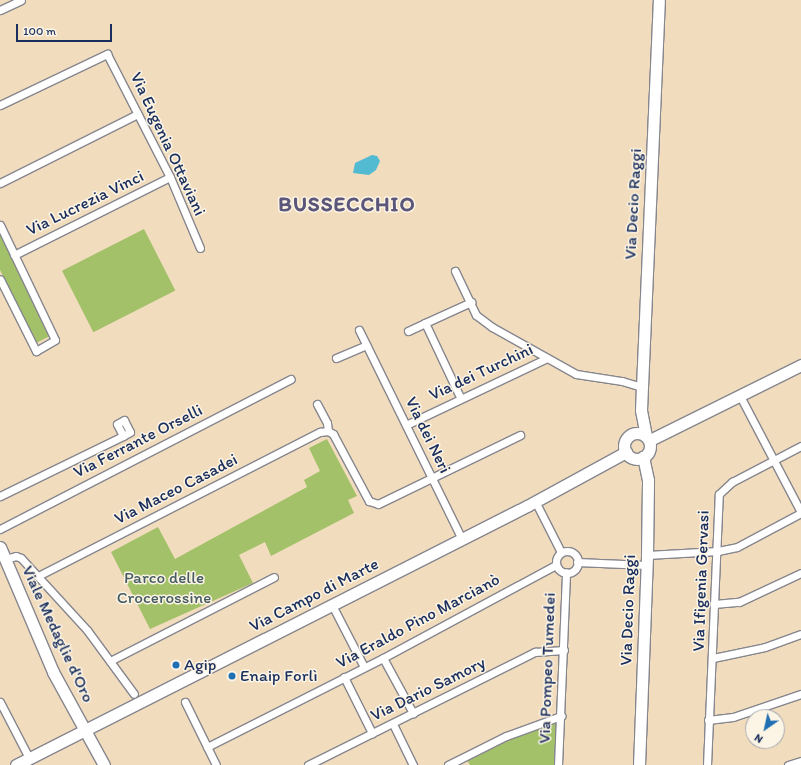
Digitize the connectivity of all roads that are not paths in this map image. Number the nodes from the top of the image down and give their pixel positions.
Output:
1 (22, 0) edge
2 (659, 0) edge
3 (0, 10) edge
4 (0, 105) edge
5 (138, 114) junction
6 (170, 178) junction
7 (0, 183) edge
8 (0, 225) edge
9 (200, 248) dead end
10 (14, 255) junction
11 (455, 271) dead end
12 (0, 279) edge
13 (471, 302) junction
14 (425, 323) junction
15 (359, 330) dead end
16 (408, 331) dead end
17 (366, 344) junction
18 (336, 358) dead end
19 (548, 358) junction
20 (801, 365) edge
21 (291, 379) dead end
22 (642, 387) junction
23 (740, 396) junction
24 (460, 397) junction
25 (317, 404) dead end
26 (641, 410) junction
27 (406, 425) junction
28 (328, 431) junction
29 (520, 435) dead end
30 (629, 435) junction
31 (123, 436) dead end
32 (648, 438) junction
33 (801, 446) edge
34 (626, 452) junction
35 (644, 457) junction
36 (774, 460) junction
37 (432, 478) junction
38 (0, 496) edge
39 (535, 501) junction
40 (801, 513) edge
41 (0, 529) edge
42 (462, 539) junction
43 (0, 548) edge
44 (718, 551) junction
45 (561, 552) junction
46 (5, 559) junction
47 (647, 560) junction
48 (577, 562) junction
49 (556, 565) junction
50 (566, 572) junction
51 (801, 573) edge
52 (38, 576) junction
53 (274, 577) dead end
54 (714, 604) junction
55 (332, 605) junction
56 (801, 634) edge
57 (564, 650) junction
58 (383, 658) junction
59 (713, 658) junction
60 (110, 661) junction
61 (364, 667) junction
62 (344, 677) junction
63 (134, 694) dead end
64 (801, 694) edge
65 (0, 702) edge
66 (185, 702) dead end
67 (413, 713) junction
68 (561, 716) junction
69 (708, 720) junction
70 (393, 724) junction
71 (84, 730) junction
72 (372, 733) junction
73 (206, 746) junction
74 (801, 761) edge
75 (22, 763) edge
76 (104, 765) edge
77 (216, 765) edge
78 (308, 765) edge
79 (413, 765) edge
80 (448, 765) edge
81 (558, 765) edge
82 (639, 765) edge
83 (707, 765) edge
84 (788, 765) edge

1 - 3 street
2 - 22 main road, Via Decio Raggi
4 - 5 street, Via Eugenia Ottaviani
5 - 6 street, Via Eugenia Ottaviani
5 - 7 street
6 - 9 street, Via Eugenia Ottaviani
6 - 10 street, Via Lucrezia Vinci
8 - 10 street
10 - 12 street
11 - 13 street
13 - 14 street
13 - 19 street
14 - 16 street
14 - 24 street
15 - 17 street, Via dei Neri
17 - 18 street
17 - 27 street, Via dei Neri
19 - 22 street
19 - 24 street, Via dei Turchini
20 - 23 main road
21 - 41 street, Via Ferrante Orselli
22 - 26 main road, Via Decio Raggi
23 - 32 main road
23 - 36 street
24 - 27 street, Via dei Turchini
25 - 28 street
26 - 30 main road, Via Decio Raggi
26 - 32 main road, Via Decio Raggi
27 - 37 street, Via dei Neri
28 - 37 street
28 - 52 street, Via Maceo Casadei
29 - 37 street
30 - 32 main road
30 - 34 main road
31 - 38 street
32 - 35 main road
33 - 36 street, Via Ifigenia Gervasi
34 - 35 main road
34 - 39 main road, Via Campo di Marte
35 - 47 main road, Via Decio Raggi
36 - 40 street
36 - 44 street, Via Ifigenia Gervasi
37 - 42 street, Via dei Neri
39 - 42 main road, Via Campo di Marte
39 - 45 street
40 - 44 street
42 - 55 main road, Via Campo di Marte
43 - 46 main road, Viale Medaglie d'Oro
44 - 47 street
44 - 54 street, Via Ifigenia Gervasi
45 - 48 street
45 - 49 street
46 - 52 street
46 - 71 main road, Viale Medaglie d'Oro
47 - 48 street
47 - 82 main road, Via Decio Raggi
48 - 50 street
49 - 50 street
49 - 58 street, Via Eraldo Pino Marcianò
50 - 57 street, Via Pompeo Tumedei
51 - 54 street
52 - 60 street
53 - 60 street
54 - 59 street, Via Ifigenia Gervasi
55 - 61 street
55 - 71 main road, Via Campo di Marte
56 - 59 street
57 - 67 street, Via Dario Samory
57 - 68 street, Via Pompeo Tumedei
58 - 61 street, Via Eraldo Pino Marcianò
58 - 67 street
59 - 69 street, Via Ifigenia Gervasi
60 - 63 street
61 - 62 street, Via Eraldo Pino Marcianò
62 - 72 street
62 - 73 street, Via Eraldo Pino Marcianò
64 - 69 street
65 - 75 street
66 - 73 street
67 - 70 street, Via Dario Samory
68 - 80 street
68 - 81 street, Via Pompeo Tumedei
69 - 83 street, Via Ifigenia Gervasi
70 - 72 street, Via Dario Samory
70 - 79 street
71 - 75 main road, Via Campo di Marte
71 - 76 main road, Viale Medaglie d'Oro
72 - 78 street, Via Dario Samory
73 - 77 street
74 - 84 street

